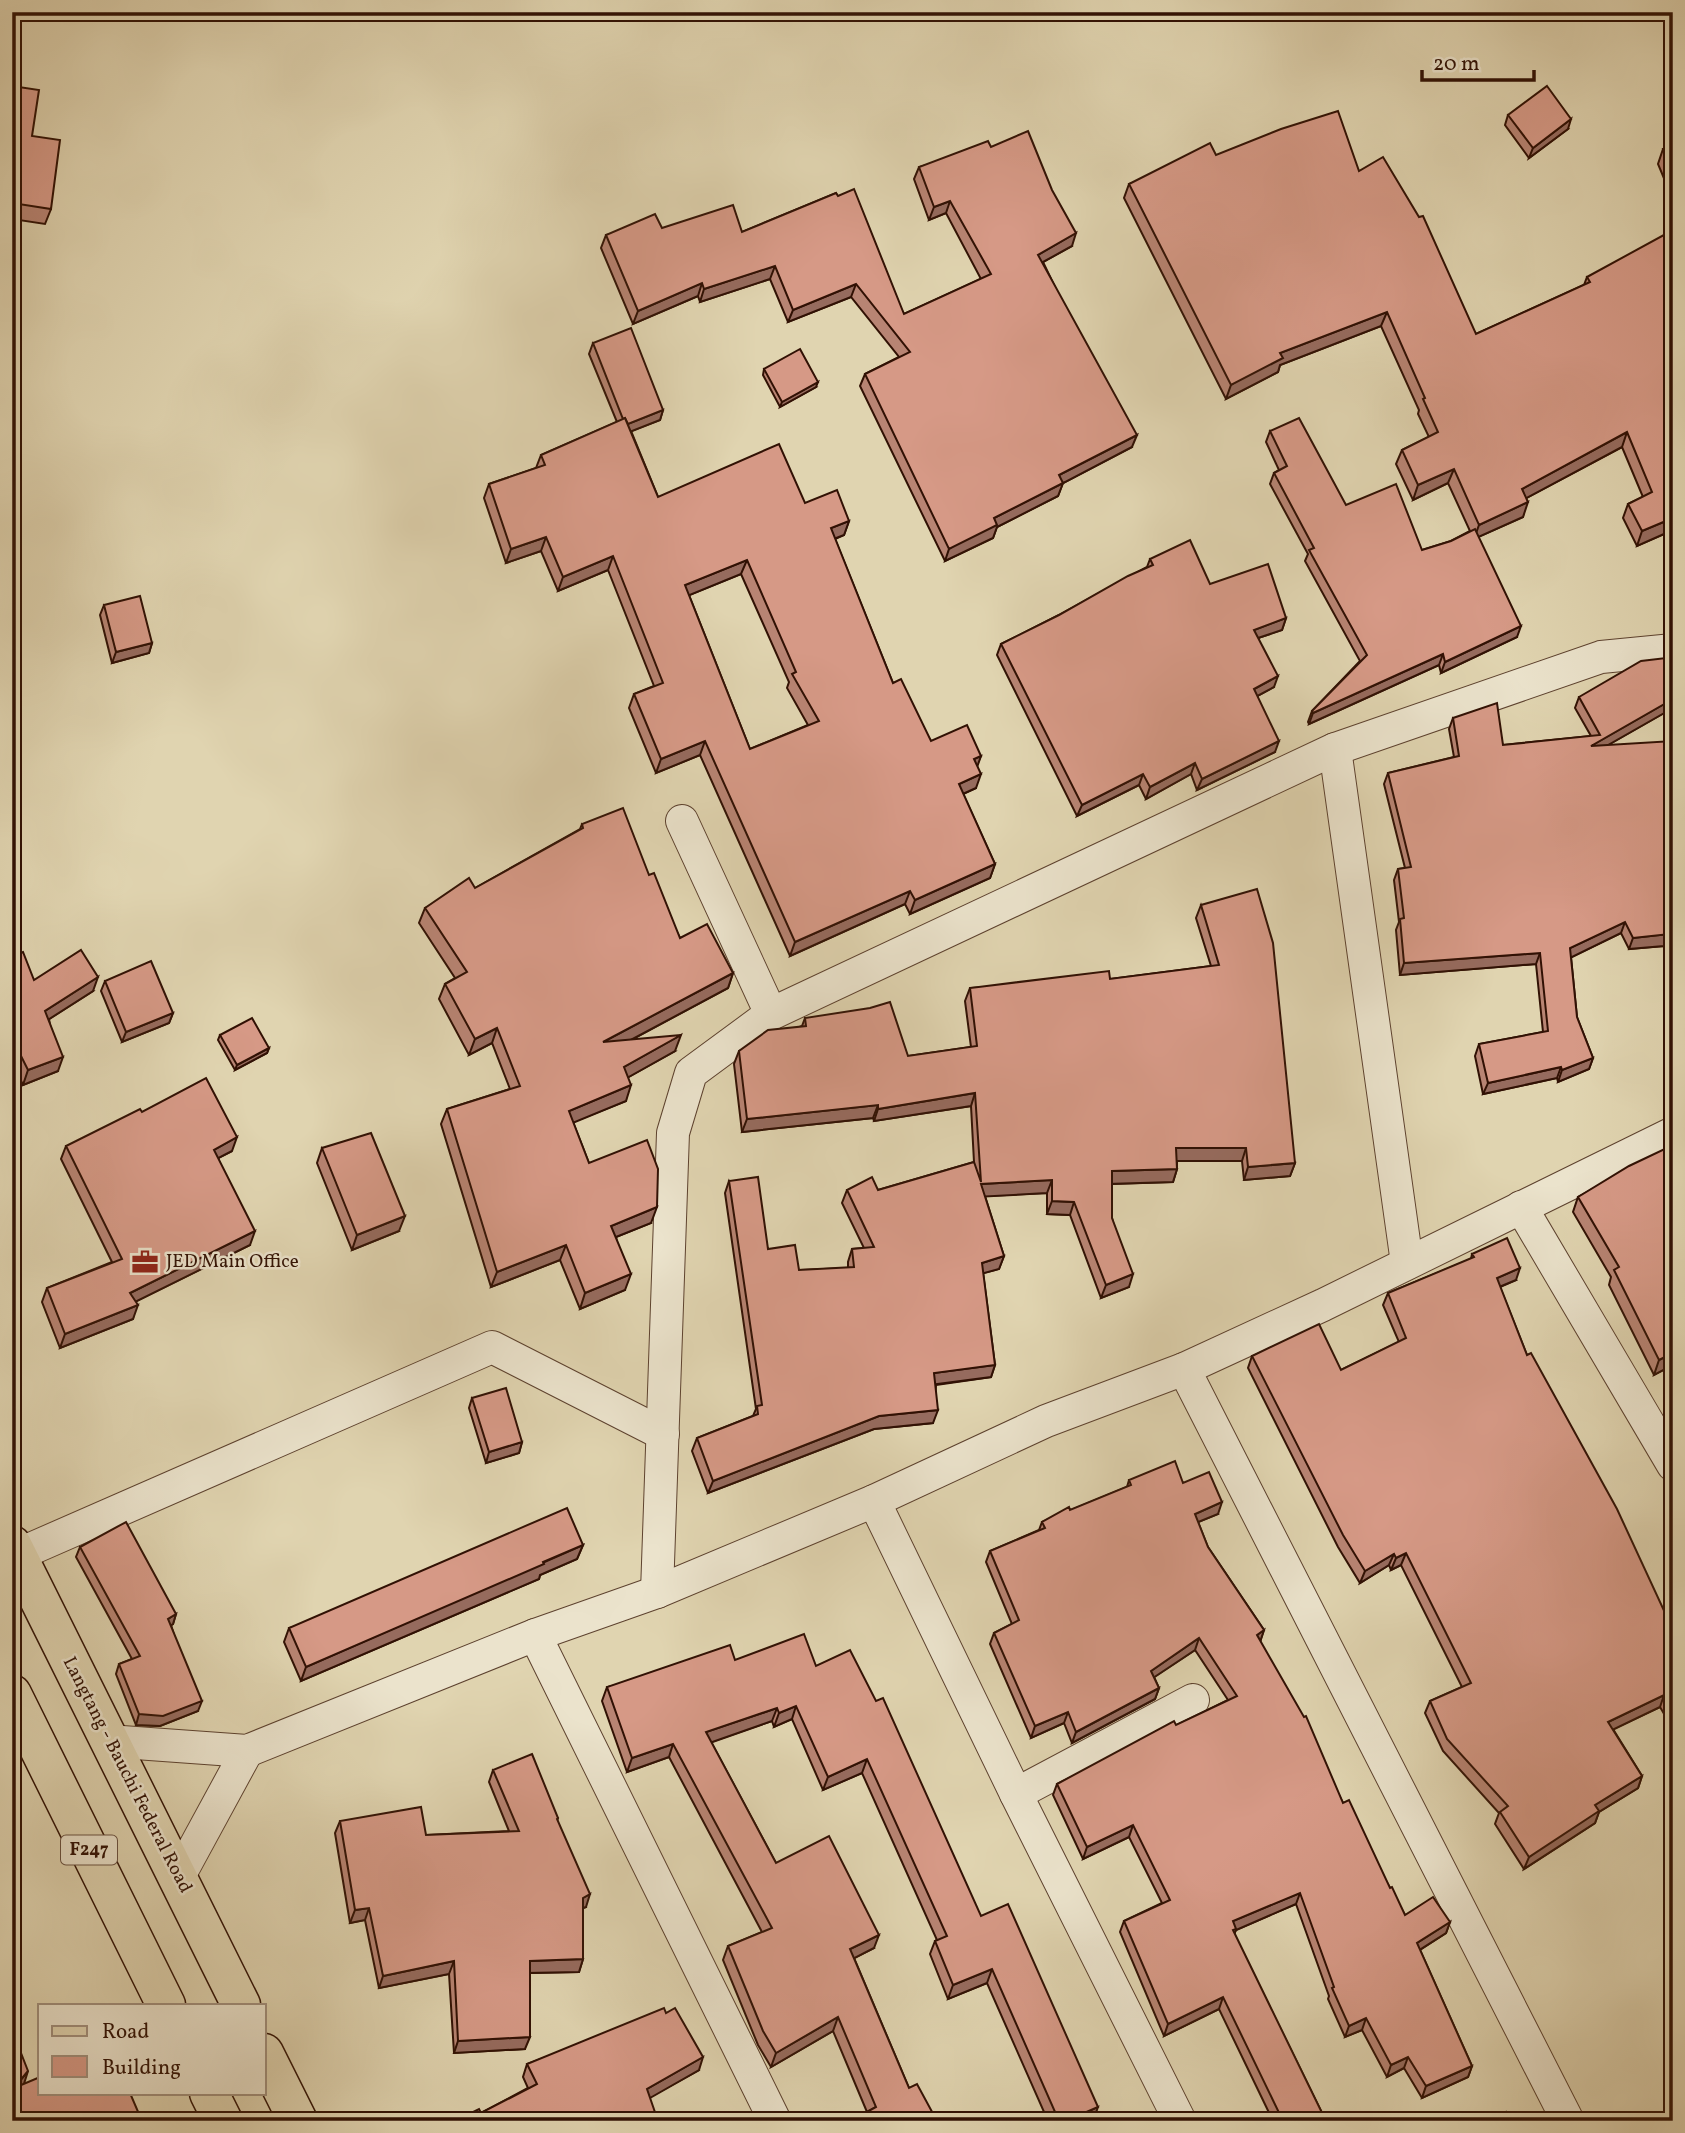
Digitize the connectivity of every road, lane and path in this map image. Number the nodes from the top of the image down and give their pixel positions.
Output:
1 (1673, 650) edge
2 (1335, 749) junction
3 (682, 821) dead end
4 (771, 1014) junction
5 (1673, 1133) edge
6 (1521, 1207) junction
7 (1407, 1263) junction
8 (1184, 1369) junction
9 (663, 1434) junction
10 (1673, 1465) edge
11 (874, 1502) junction
12 (15, 1550) edge
13 (657, 1592) junction
14 (535, 1635) junction
15 (12, 1694) edge
16 (1193, 1700) dead end
17 (108, 1741) junction
18 (247, 1751) junction
19 (1016, 1794) junction
20 (178, 1878) junction
21 (166, 2004) edge
22 (241, 2004) edge
23 (266, 2057) edge
24 (210, 2094) edge
25 (223, 2121) edge
26 (298, 2121) edge
27 (775, 2121) edge
28 (1180, 2121) edge
29 (1568, 2121) edge

1 - 2 street
2 - 4 street
2 - 7 street
3 - 4 street
4 - 9 street
5 - 6 street
6 - 7 street
6 - 10 street
7 - 8 street
8 - 11 street
8 - 29 street
9 - 12 street
9 - 13 street
11 - 13 street
11 - 19 street
12 - 17 main road, Langtang - Bauchi Federal Road
13 - 14 street
14 - 18 street
14 - 27 street
15 - 21 main road, F247
16 - 19 street
17 - 18 street
17 - 20 main road, Langtang - Bauchi Federal Road
18 - 20 street
19 - 28 street
20 - 22 main road, Langtang - Bauchi Federal Road
23 - 26 main road
24 - 25 main road

